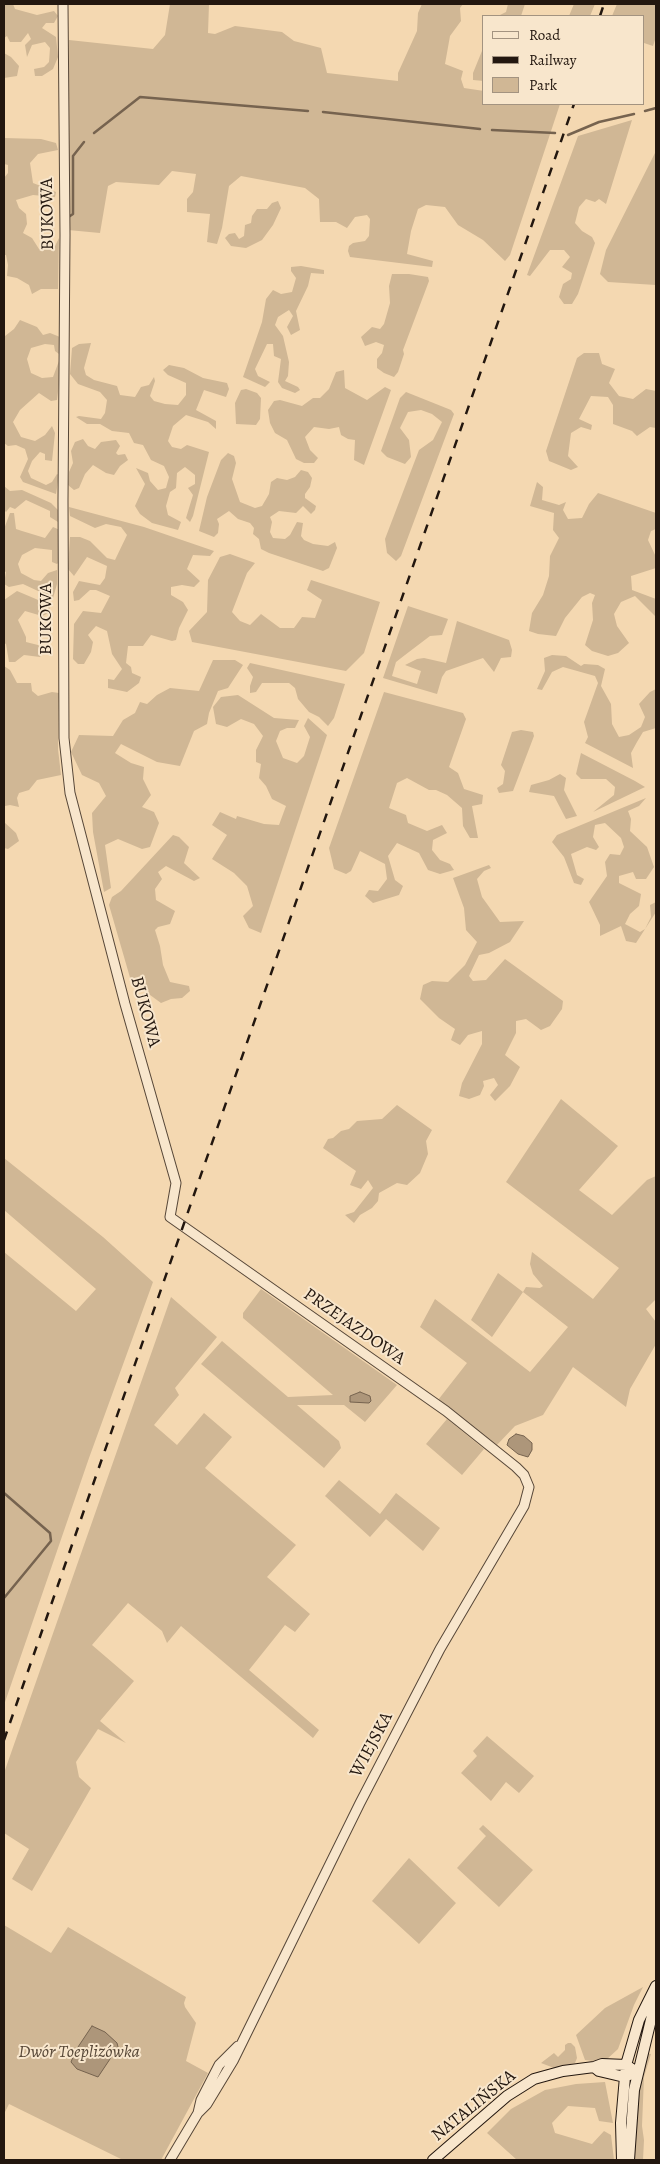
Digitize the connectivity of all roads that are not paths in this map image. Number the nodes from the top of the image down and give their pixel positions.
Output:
1 (63, 4) edge
2 (170, 1218) joint
3 (516, 1467) joint
4 (656, 1986) edge
5 (656, 1999) edge
6 (626, 2064) junction
7 (594, 2067) junction
8 (637, 2072) junction
9 (625, 2077) junction
10 (170, 2160) edge
11 (434, 2160) edge
12 (622, 2160) edge
13 (629, 2160) edge

1 - 2 street, BUKOWA
2 - 3 street, PRZEJAZDOWA
3 - 10 street, WIEJSKA
4 - 6 main road
5 - 8 main road
6 - 7 main road, NATALIŃSKA
6 - 8 main road
6 - 9 main road
7 - 9 main road, NATALIŃSKA
7 - 11 main road, NATALIŃSKA
8 - 9 main road
8 - 13 main road
9 - 12 main road

